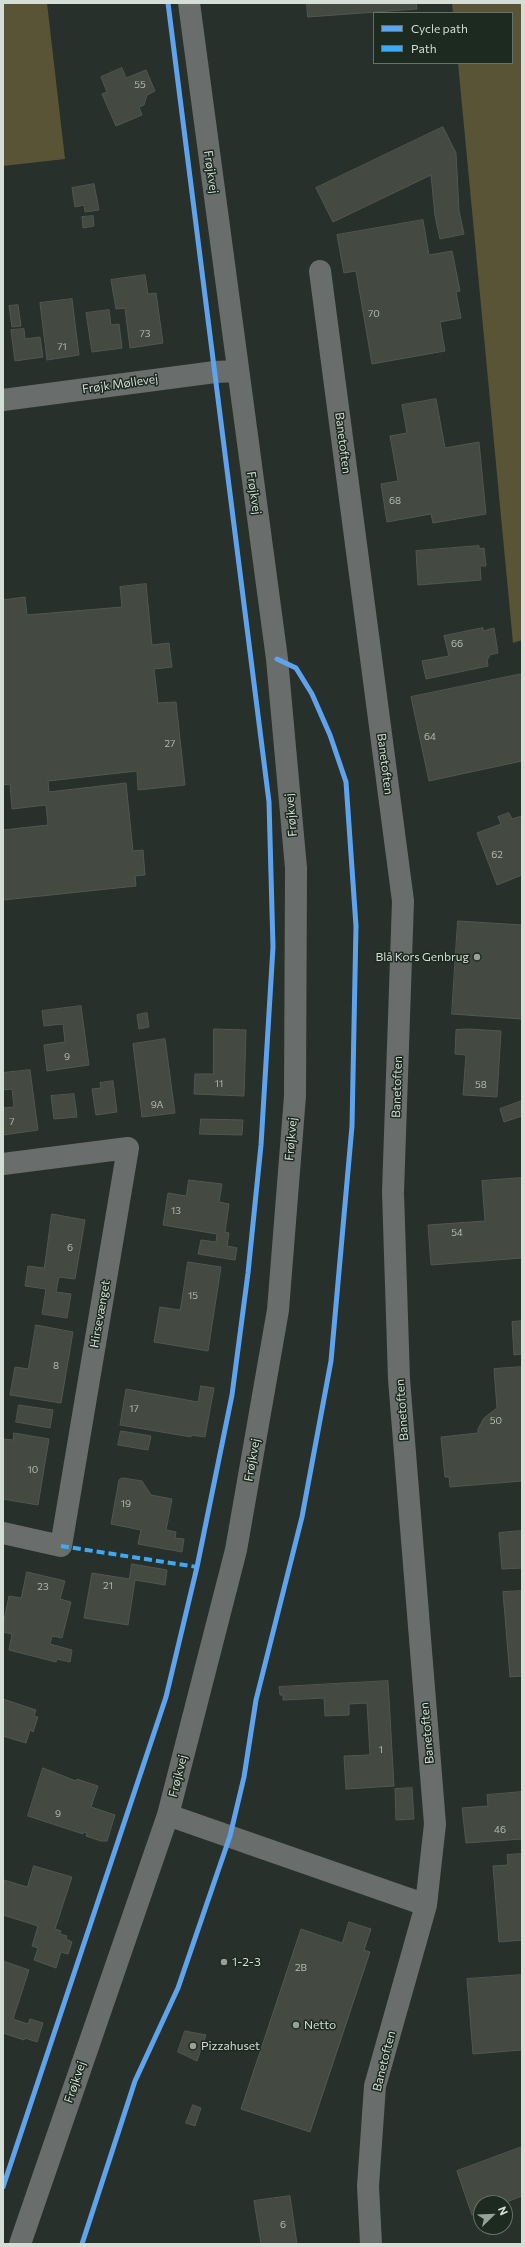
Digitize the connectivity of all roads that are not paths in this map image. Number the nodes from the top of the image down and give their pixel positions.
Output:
1 (189, 3) edge
2 (320, 271) dead end
3 (237, 371) junction
4 (3, 400) edge
5 (3, 1164) edge
6 (3, 1533) edge
7 (168, 1815) junction
8 (426, 1905) junction
9 (20, 2244) edge
10 (371, 2244) edge

1 - 3 street, Frøjkvej
2 - 8 street, Banetoften
3 - 4 street, Frøjk Møllevej
3 - 7 street, Frøjkvej
5 - 6 street, Hirsevænget
7 - 8 street
7 - 9 street, Frøjkvej
8 - 10 street, Banetoften

